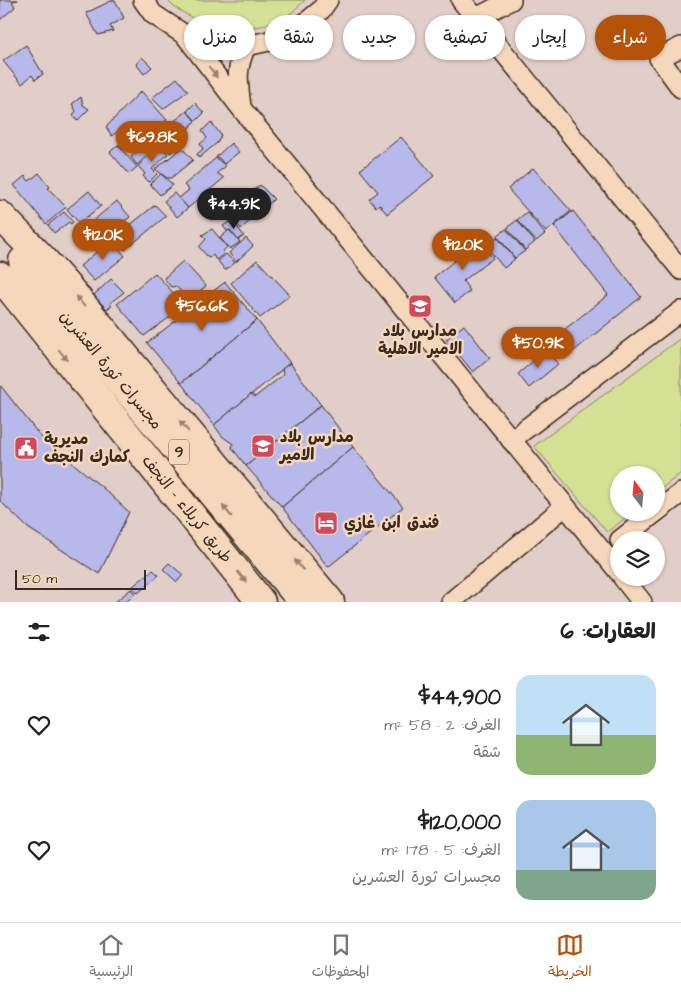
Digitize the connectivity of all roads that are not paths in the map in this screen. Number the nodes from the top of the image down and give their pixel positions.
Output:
1 (143, 0) edge
2 (328, 0) edge
3 (461, 0) edge
4 (511, 0) edge
5 (474, 15) edge
6 (482, 15) edge
7 (184, 36) edge
8 (255, 44) edge
9 (681, 47) edge
10 (505, 54) edge
11 (203, 60) edge
12 (240, 60) edge
13 (681, 88) edge
14 (241, 108) junction
15 (0, 215) edge
16 (0, 227) edge
17 (681, 270) edge
18 (0, 276) edge
19 (681, 311) edge
20 (511, 440) junction
21 (681, 493) edge
22 (665, 505) edge
23 (565, 506) junction
24 (645, 521) edge
25 (632, 531) edge
26 (610, 548) edge
27 (603, 553) junction
28 (610, 561) edge
29 (629, 586) edge
30 (261, 602) edge
31 (303, 602) edge
32 (330, 602) edge
33 (451, 602) edge
34 (642, 602) edge

1 - 7 street
2 - 8 street
3 - 5 street
4 - 6 street
9 - 13 street
10 - 17 street
11 -> 14 street
12 - 14 street
14 - 20 street
32 -> 15 highway
31 -> 16 highway, مجسرات ثورة العشرين / 9
18 -> 30 highway, طريق کربلاء - النجف / 9
19 - 20 street
20 - 23 street
21 - 22 street
23 - 27 street
23 - 33 street
24 - 25 street
26 - 27 street
27 - 28 street
29 - 34 street

